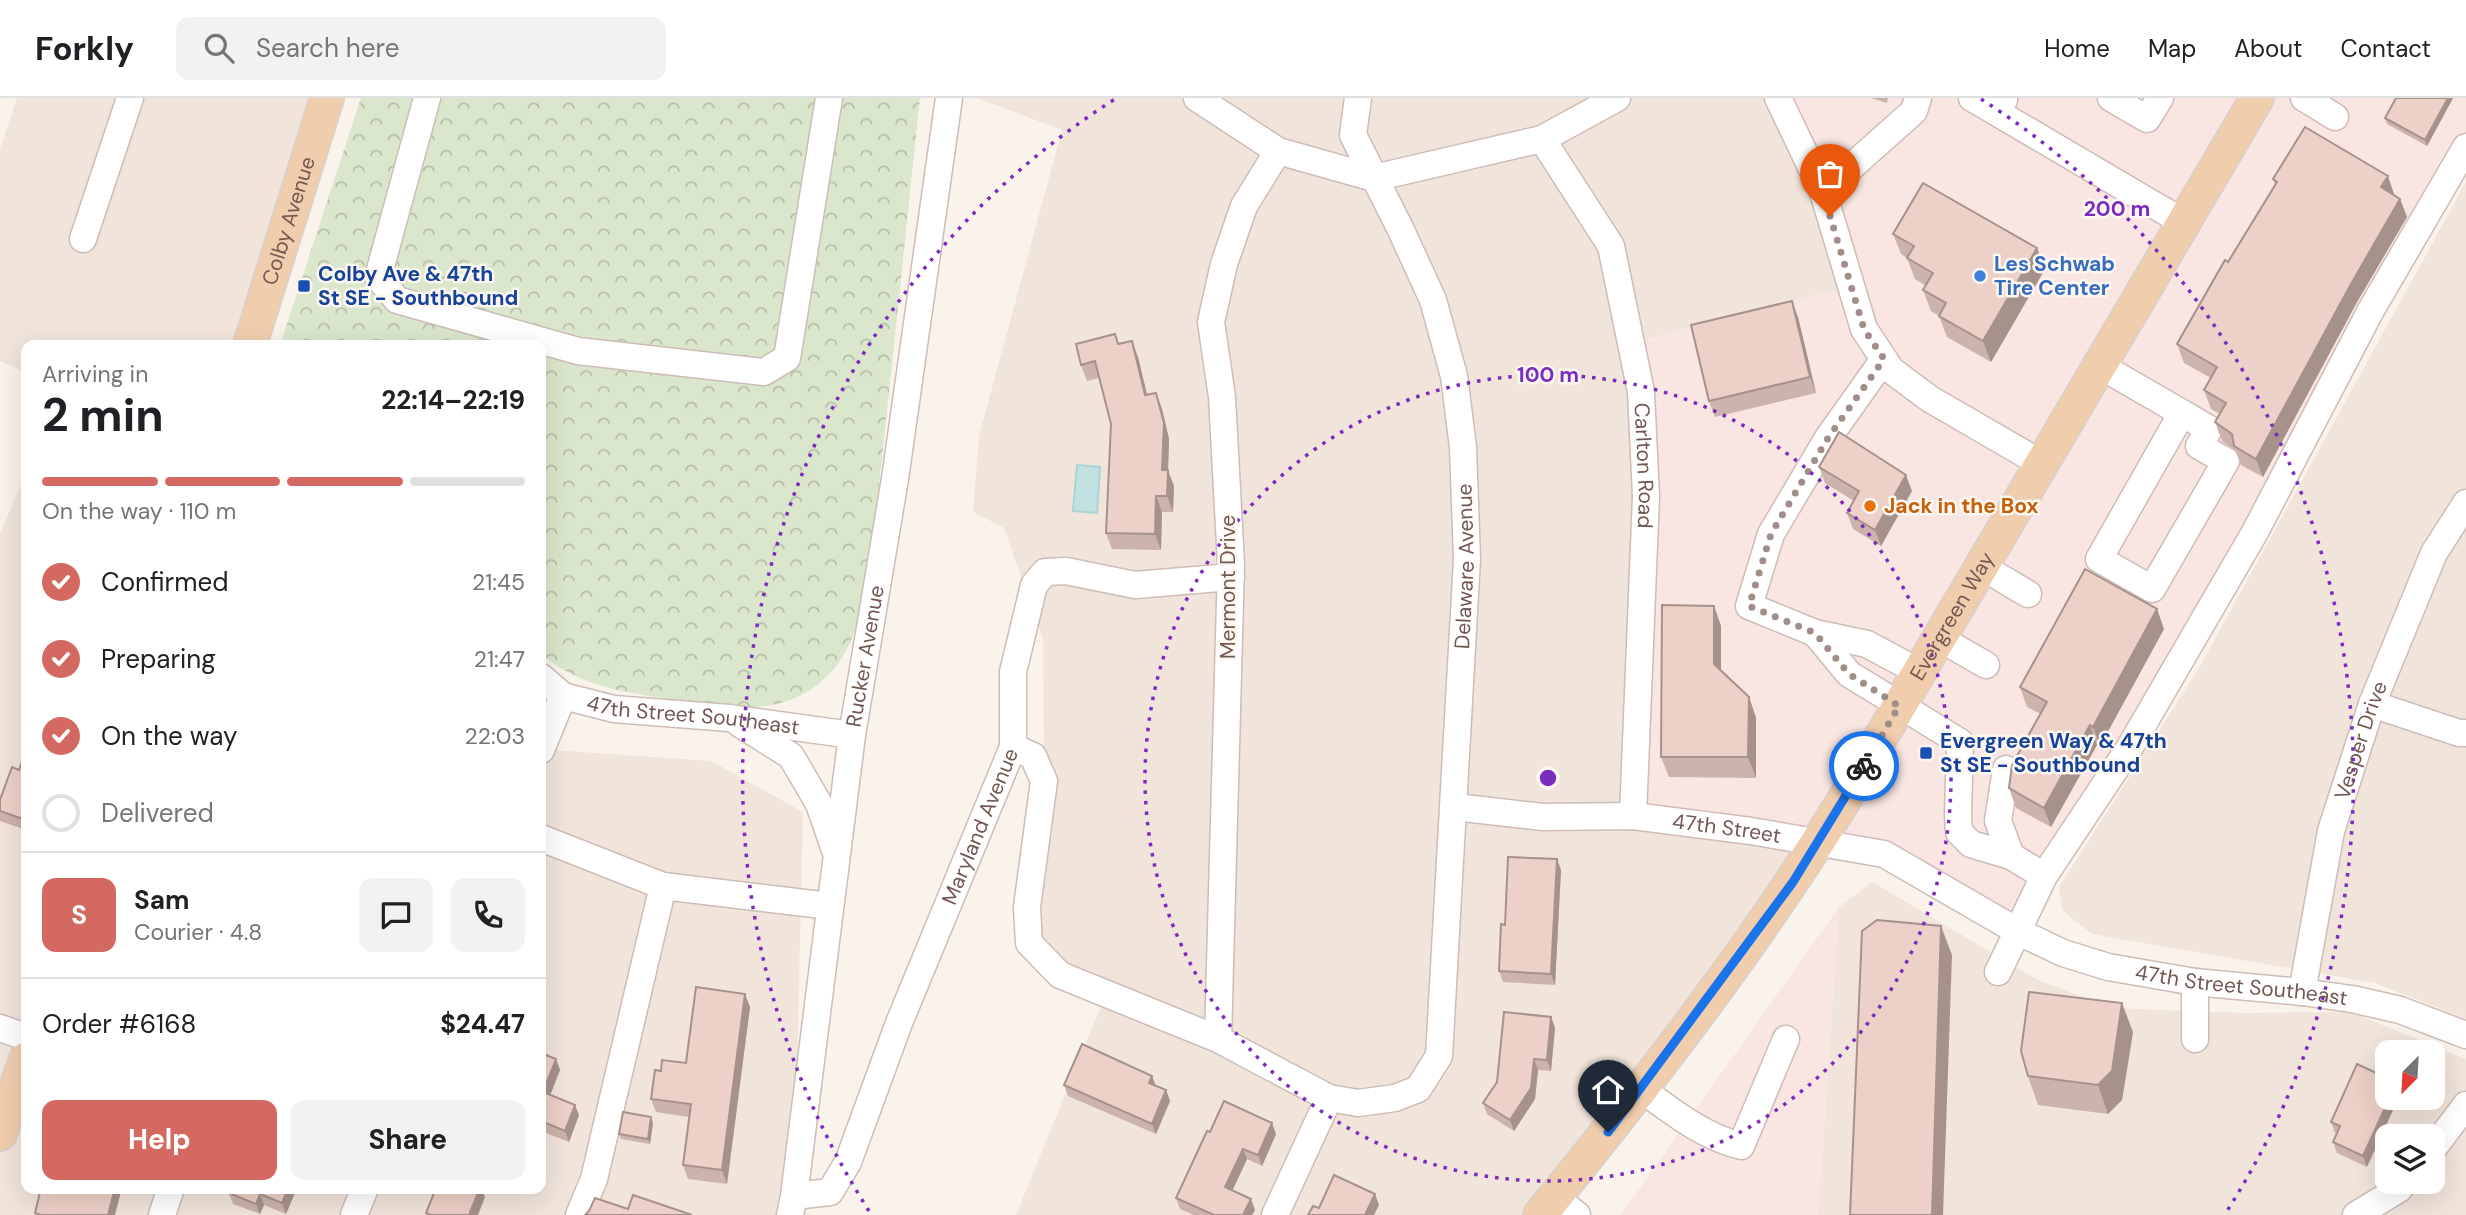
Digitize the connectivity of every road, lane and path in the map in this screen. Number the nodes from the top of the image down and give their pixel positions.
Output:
1 (130, 98) edge
2 (327, 98) edge
3 (428, 98) edge
4 (830, 98) edge
5 (949, 98) edge
6 (1197, 98) edge
7 (1358, 98) edge
8 (1617, 98) edge
9 (1778, 98) edge
10 (1918, 98) edge
11 (1972, 98) edge
12 (2111, 98) edge
13 (2257, 98) edge
14 (2304, 98) edge
15 (2001, 105) edge
16 (2153, 108) edge
17 (2335, 117) dead end
18 (1542, 139) junction
19 (2466, 147) edge
20 (1278, 151) junction
21 (1374, 178) junction
22 (1823, 192) junction
23 (2183, 222) junction
24 (83, 239) dead end
25 (252, 340) edge
26 (539, 340) edge
27 (546, 342) edge
28 (1884, 359) junction
29 (2099, 365) junction
30 (2182, 413) junction
31 (2042, 464) junction
32 (2466, 503) edge
33 (1981, 566) junction
34 (1231, 577) junction
35 (2028, 594) dead end
36 (1815, 633) junction
37 (1939, 638) junction
38 (1986, 665) dead end
39 (1919, 672) junction
40 (546, 681) edge
41 (563, 696) junction
42 (2372, 704) junction
43 (1899, 706) junction
44 (729, 718) junction
45 (2466, 733) edge
46 (852, 735) junction
47 (546, 738) edge
48 (1013, 747) junction
49 (2006, 769) dead end
50 (1455, 807) junction
51 (1633, 816) junction
52 (546, 840) edge
53 (1818, 842) junction
54 (836, 855) junction
55 (2011, 856) junction
56 (2045, 876) junction
57 (663, 886) junction
58 (830, 906) junction
59 (2019, 932) junction
60 (1998, 972) dead end
61 (2195, 982) junction
62 (2302, 992) junction
63 (0, 1028) edge
64 (21, 1035) edge
65 (2466, 1035) edge
66 (1218, 1039) junction
67 (1786, 1039) dead end
68 (2195, 1040) dead end
69 (1439, 1056) joint
70 (21, 1073) edge
71 (1640, 1089) junction
72 (1329, 1098) junction
73 (2466, 1105) edge
74 (2445, 1133) edge
75 (0, 1134) edge
76 (169, 1194) edge
77 (363, 1194) edge
78 (2391, 1194) edge
79 (792, 1205) edge
80 (1557, 1209) edge
81 (162, 1215) edge
82 (354, 1215) edge
83 (579, 1215) edge
84 (1275, 1215) edge
85 (2356, 1215) edge

1 - 24 street
2 - 25 main road, Colby Avenue
3 - 26 street
4 - 27 street
5 - 46 street, Rucker Avenue
6 - 20 street
7 - 21 street, Delaware Avenue
8 - 18 street
9 - 22 street
10 - 22 street
11 - 15 street
12 - 16 street
13 - 23 main road, Evergreen Way
14 - 17 street
15 - 23 street
18 - 21 street
18 - 51 street, Carlton Road
19 - 56 street
20 - 21 street
20 - 34 street, Mermont Drive
21 - 50 street, Delaware Avenue
22 - 28 street
23 - 29 main road, Evergreen Way
28 - 31 street
28 - 36 street
29 - 30 street
29 - 31 main road, Evergreen Way
30 - 30 street
31 - 33 main road, Evergreen Way
32 - 42 street, Vesper Drive
33 - 35 street
33 - 37 main road, Evergreen Way
34 - 48 street
34 - 66 street, Mermont Drive
36 - 39 street
36 - 43 street
37 - 38 street
37 - 39 main road, Evergreen Way
39 - 43 main road, Evergreen Way
40 - 41 street, 47th Street Southeast
41 - 44 street, 47th Street Southeast
41 - 47 street
42 - 45 street
42 - 62 street, Vesper Drive
43 - 53 main road, Evergreen Way
43 - 55 street
44 - 46 street, 47th Street Southeast
44 - 54 street
46 - 54 street, Rucker Avenue
48 - 66 street, Maryland Avenue
48 - 79 street, Maryland Avenue
49 - 55 street
50 - 51 street, 47th Street
50 - 69 street, Delaware Avenue
51 - 53 street, 47th Street
52 - 57 street
53 - 59 street, 47th Street
53 - 71 main road, Evergreen Way
54 - 58 street, Rucker Avenue
55 - 56 street
56 - 59 street
57 - 58 street
57 - 83 street
58 - 79 street, Rucker Avenue
59 - 60 street
59 - 61 street, 47th Street Southeast
61 - 62 street, 47th Street Southeast
61 - 68 street
62 - 65 street, 47th Street Southeast
63 - 64 street
66 - 72 street, Maryland Avenue
67 - 71 street
69 - 72 street, Maryland Avenue
70 - 75 main road
71 - 80 main road, Evergreen Way
72 - 84 street
73 - 74 street
76 - 81 street
77 - 82 street
78 - 85 street

